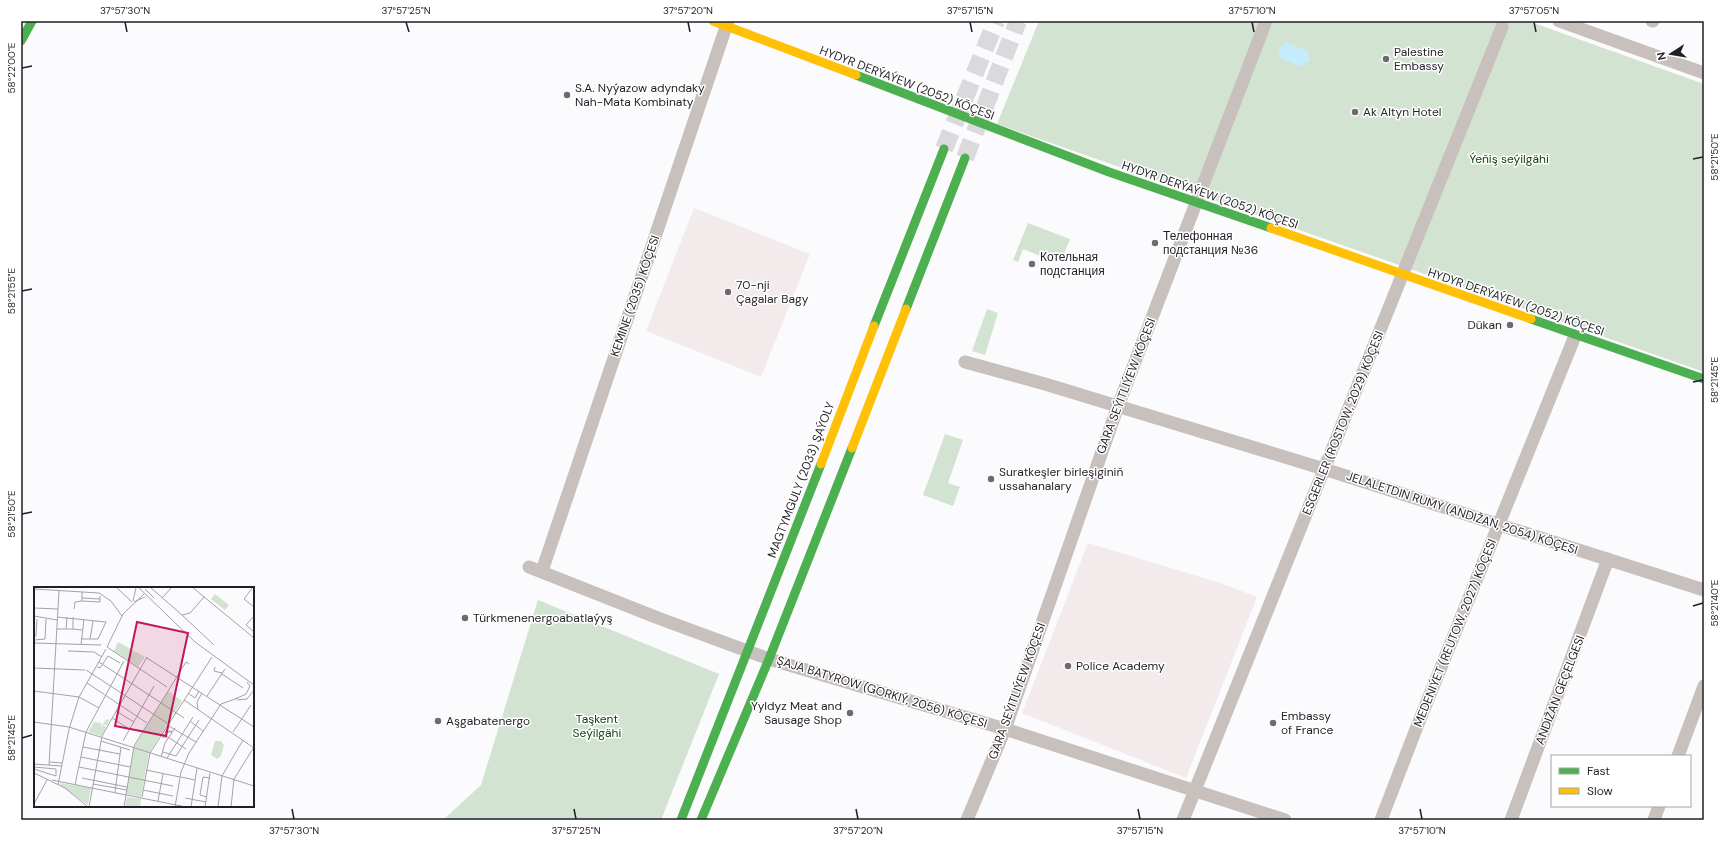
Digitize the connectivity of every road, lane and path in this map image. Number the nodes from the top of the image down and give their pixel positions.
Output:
1 (32, 21) edge
2 (713, 21) edge
3 (1266, 21) edge
4 (1559, 21) edge
5 (727, 23) edge
6 (1502, 26) dead end
7 (21, 40) edge
8 (1704, 73) edge
9 (944, 149) tunnel mouth
10 (965, 158) tunnel mouth
11 (1196, 203) junction
12 (1403, 275) junction
13 (1575, 336) junction
14 (965, 362) dead end
15 (1704, 379) edge
16 (1118, 406) junction
17 (1324, 469) junction
18 (1498, 526) junction
19 (1608, 559) junction
20 (529, 567) dead end
21 (542, 571) junction
22 (1704, 590) edge
23 (748, 652) junction
24 (769, 659) junction
25 (1704, 686) edge
26 (1005, 729) junction
27 (1678, 755) edge
28 (1195, 792) junction
29 (1659, 807) edge
30 (680, 820) edge
31 (701, 820) edge
32 (968, 820) edge
33 (1183, 820) edge
34 (1285, 820) edge
35 (1381, 820) edge
36 (1511, 820) edge
37 (1654, 820) edge

1 - 7 main road
2 - 5 main road, HYDYR DERÝAÝEW (2052) KÖÇESI
3 - 11 street, GARA SEÝITLIÝEW KÖÇESI
4 - 8 street
5 - 11 main road, HYDYR DERÝAÝEW (2052) KÖÇESI
5 - 21 street, KEMINE (2035) KÖÇESI
6 - 12 street, ESGERLER (ROSTOW, 2029) KÖÇESI
9 - 23 main road, MAGTYMGULY (2033) ŞAÝOLY
10 - 24 main road
11 - 12 main road, HYDYR DERÝAÝEW (2052) KÖÇESI
11 - 16 street, GARA SEÝITLIÝEW KÖÇESI
12 - 13 main road, HYDYR DERÝAÝEW (2052) KÖÇESI
12 - 17 street, ESGERLER (ROSTOW, 2029) KÖÇESI
13 - 15 main road, HYDYR DERÝAÝEW (2052) KÖÇESI
13 - 18 street, MEDENIÝET (REUTOW, 2027) KÖÇESI
14 - 16 street, JELALETDIN RUMY (ANDIŽAN, 2054) KÖÇESI
16 - 17 street, JELALETDIN RUMY (ANDIŽAN, 2054) KÖÇESI
16 - 26 street, GARA SEÝITLIÝEW KÖÇESI
17 - 18 street, JELALETDIN RUMY (ANDIŽAN, 2054) KÖÇESI
17 - 28 street, ESGERLER (ROSTOW, 2029) KÖÇESI
18 - 19 street, JELALETDIN RUMY (ANDIŽAN, 2054) KÖÇESI
18 - 35 street, MEDENIÝET (REUTOW, 2027) KÖÇESI
19 - 22 street, JELALETDIN RUMY (ANDIŽAN, 2054) KÖÇESI
19 - 36 street, ANDIŽAN GEÇELGESI
20 - 21 street, ŞAJA BATYROW (GORKIÝ, 2056) KÖÇESI
21 - 23 street, ŞAJA BATYROW (GORKIÝ, 2056) KÖÇESI
23 - 24 street, ŞAJA BATYROW (GORKIÝ, 2056) KÖÇESI
23 - 30 main road, MAGTYMGULY (2033) ŞAÝOLY
24 - 26 street, ŞAJA BATYROW (GORKIÝ, 2056) KÖÇESI
24 - 31 main road
25 - 27 street
26 - 28 street, ŞAJA BATYROW (GORKIÝ, 2056) KÖÇESI
26 - 32 street, GARA SEÝITLIÝEW KÖÇESI
28 - 33 street, ESGERLER (ROSTOW, 2029) KÖÇESI
28 - 34 street, ŞAJA BATYROW (GORKIÝ, 2056) KÖÇESI
29 - 37 street

